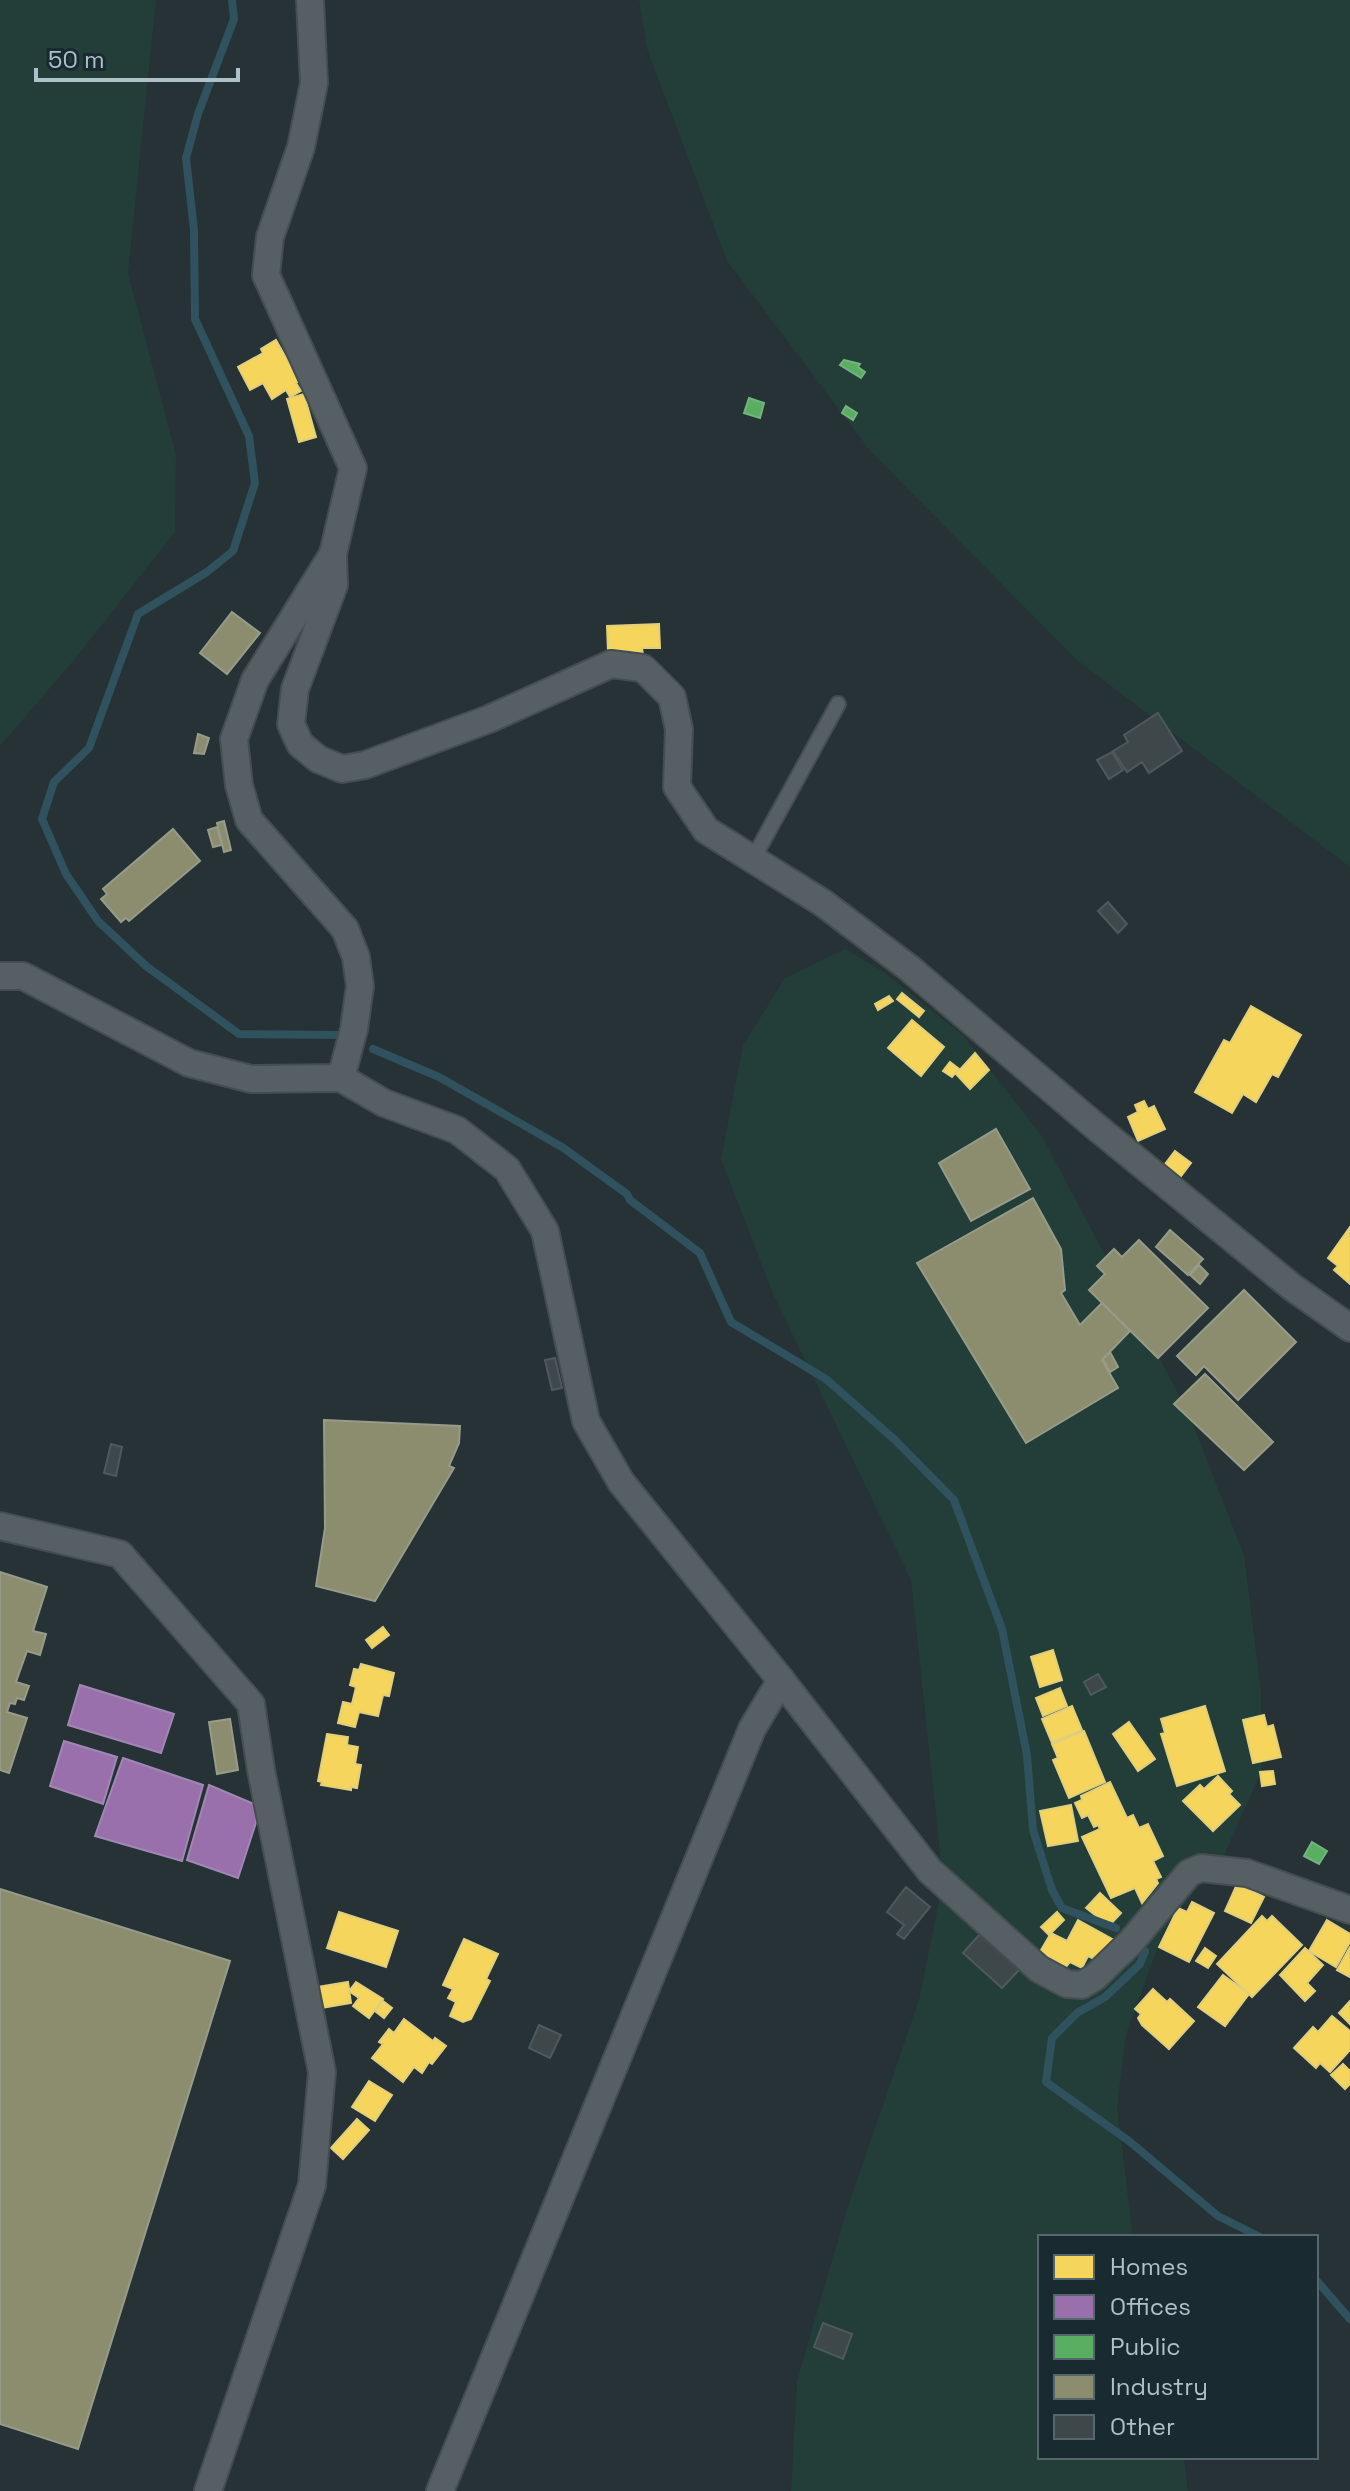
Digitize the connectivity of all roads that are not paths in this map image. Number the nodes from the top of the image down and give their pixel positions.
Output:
1 (310, 0) edge
2 (333, 554) junction
3 (838, 704) dead end
4 (753, 859) junction
5 (0, 976) edge
6 (341, 1078) junction
7 (1350, 1328) edge
8 (0, 1526) edge
9 (781, 1680) junction
10 (1350, 1910) edge
11 (208, 2491) edge
12 (440, 2491) edge

1 - 2 street
2 - 4 street
2 - 6 street
3 - 4 lane
4 - 7 street
5 - 6 street
6 - 9 street
8 - 11 street
9 - 10 street
9 - 12 street

